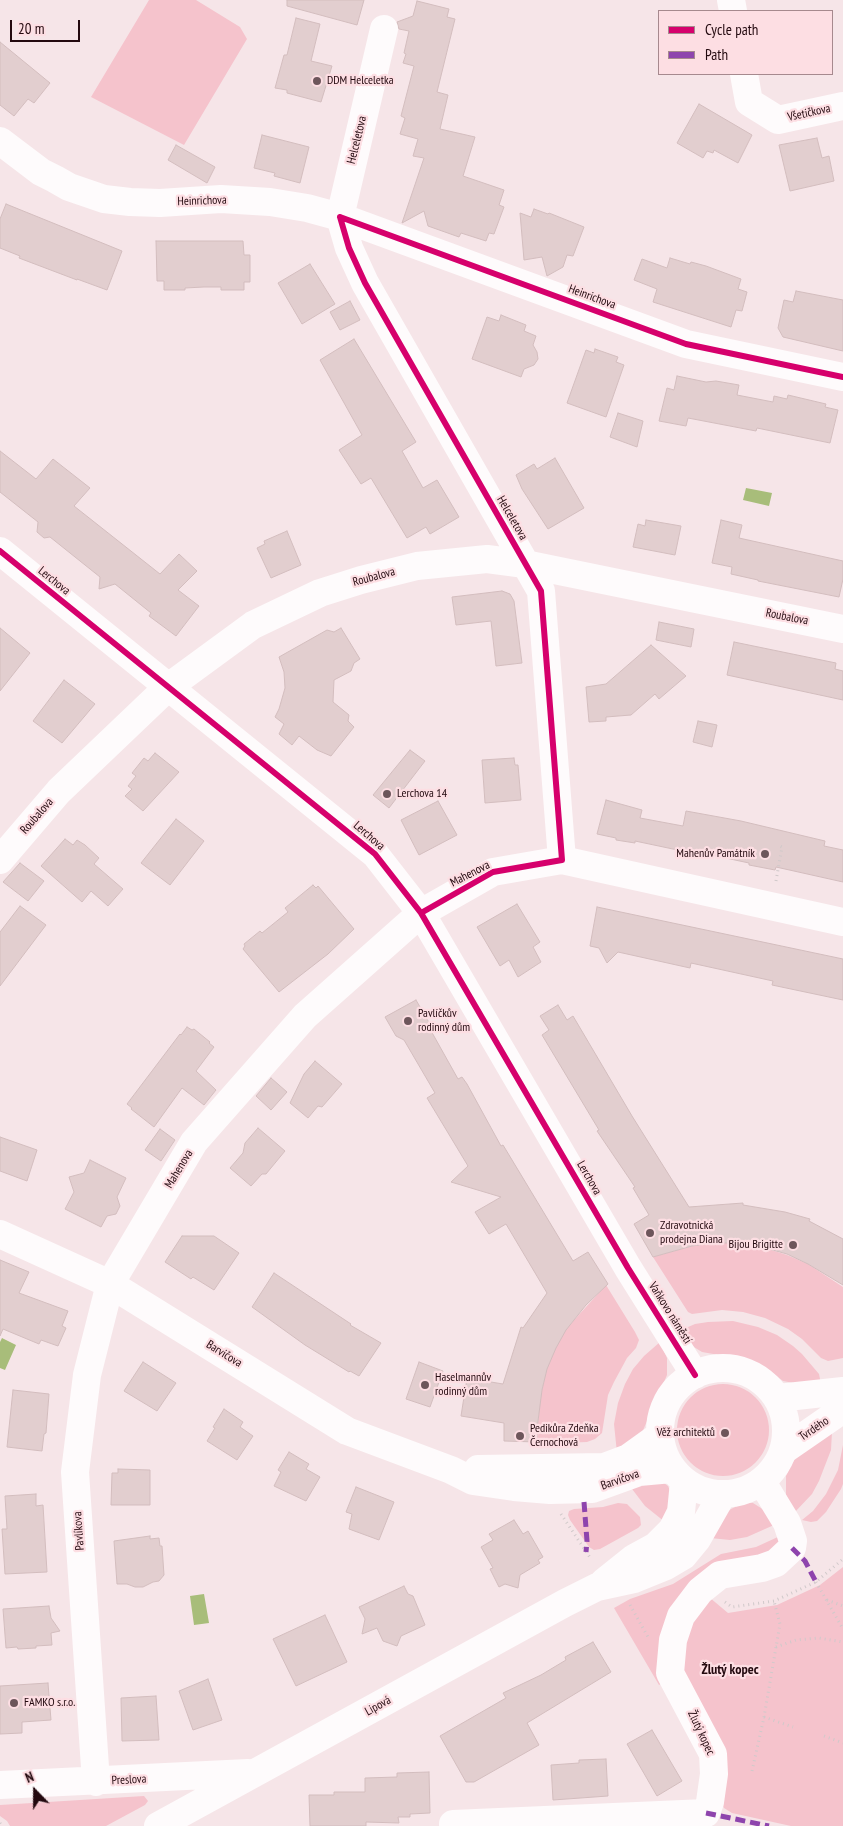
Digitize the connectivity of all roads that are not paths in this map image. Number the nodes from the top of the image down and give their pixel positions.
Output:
1 (384, 29) dead end
2 (744, 75) edge
3 (843, 106) edge
4 (0, 141) edge
5 (340, 217) junction
6 (843, 377) edge
7 (0, 551) edge
8 (526, 564) junction
9 (843, 629) edge
10 (167, 688) junction
11 (0, 860) edge
12 (562, 860) junction
13 (421, 913) junction
14 (843, 922) edge
15 (0, 1234) edge
16 (626, 1262) joint
17 (110, 1284) junction
18 (695, 1375) junction
19 (843, 1391) edge
20 (778, 1398) junction
21 (843, 1407) edge
22 (660, 1436) junction
23 (784, 1450) junction
24 (451, 1470) junction
25 (678, 1476) junction
26 (762, 1482) junction
27 (722, 1495) junction
28 (597, 1587) junction
29 (257, 1772) junction
30 (96, 1782) junction
31 (0, 1785) edge
32 (453, 1824) dead end
33 (158, 1826) edge

1 - 5 street, Helceletova
2 - 3 street, Všetičkova
4 - 5 street, Heinrichova
5 - 6 street, Heinrichova
5 - 8 street, Helceletova
7 - 10 street, Lerchova
8 - 9 street, Roubalova
8 - 10 street, Roubalova
8 - 12 street, Helceletova
10 - 11 street, Roubalova
10 - 13 street, Lerchova
12 - 13 street, Mahenova
12 - 14 street, Mahenova
13 - 16 street, Lerchova
13 - 17 street, Mahenova
15 - 17 street, Barvičova
16 - 18 street, Vaňkovo náměstí
17 - 24 street, Barvičova
17 - 30 street, Pavlíkova
18 - 20 street
18 - 22 street
19 - 20 street
20 - 23 street
21 - 23 street, Tvrdého
22 - 24 street, Barvičova
22 - 25 street
23 - 26 street
24 - 25 street, Barvičova
25 - 27 street
25 - 28 street, Lipová
26 - 27 street
26 - 32 street, Žlutý kopec
27 - 28 street, Lipová
28 - 29 street, Lipová
29 - 30 street, Preslova
29 - 33 street, Lipová
30 - 31 street, Preslova

